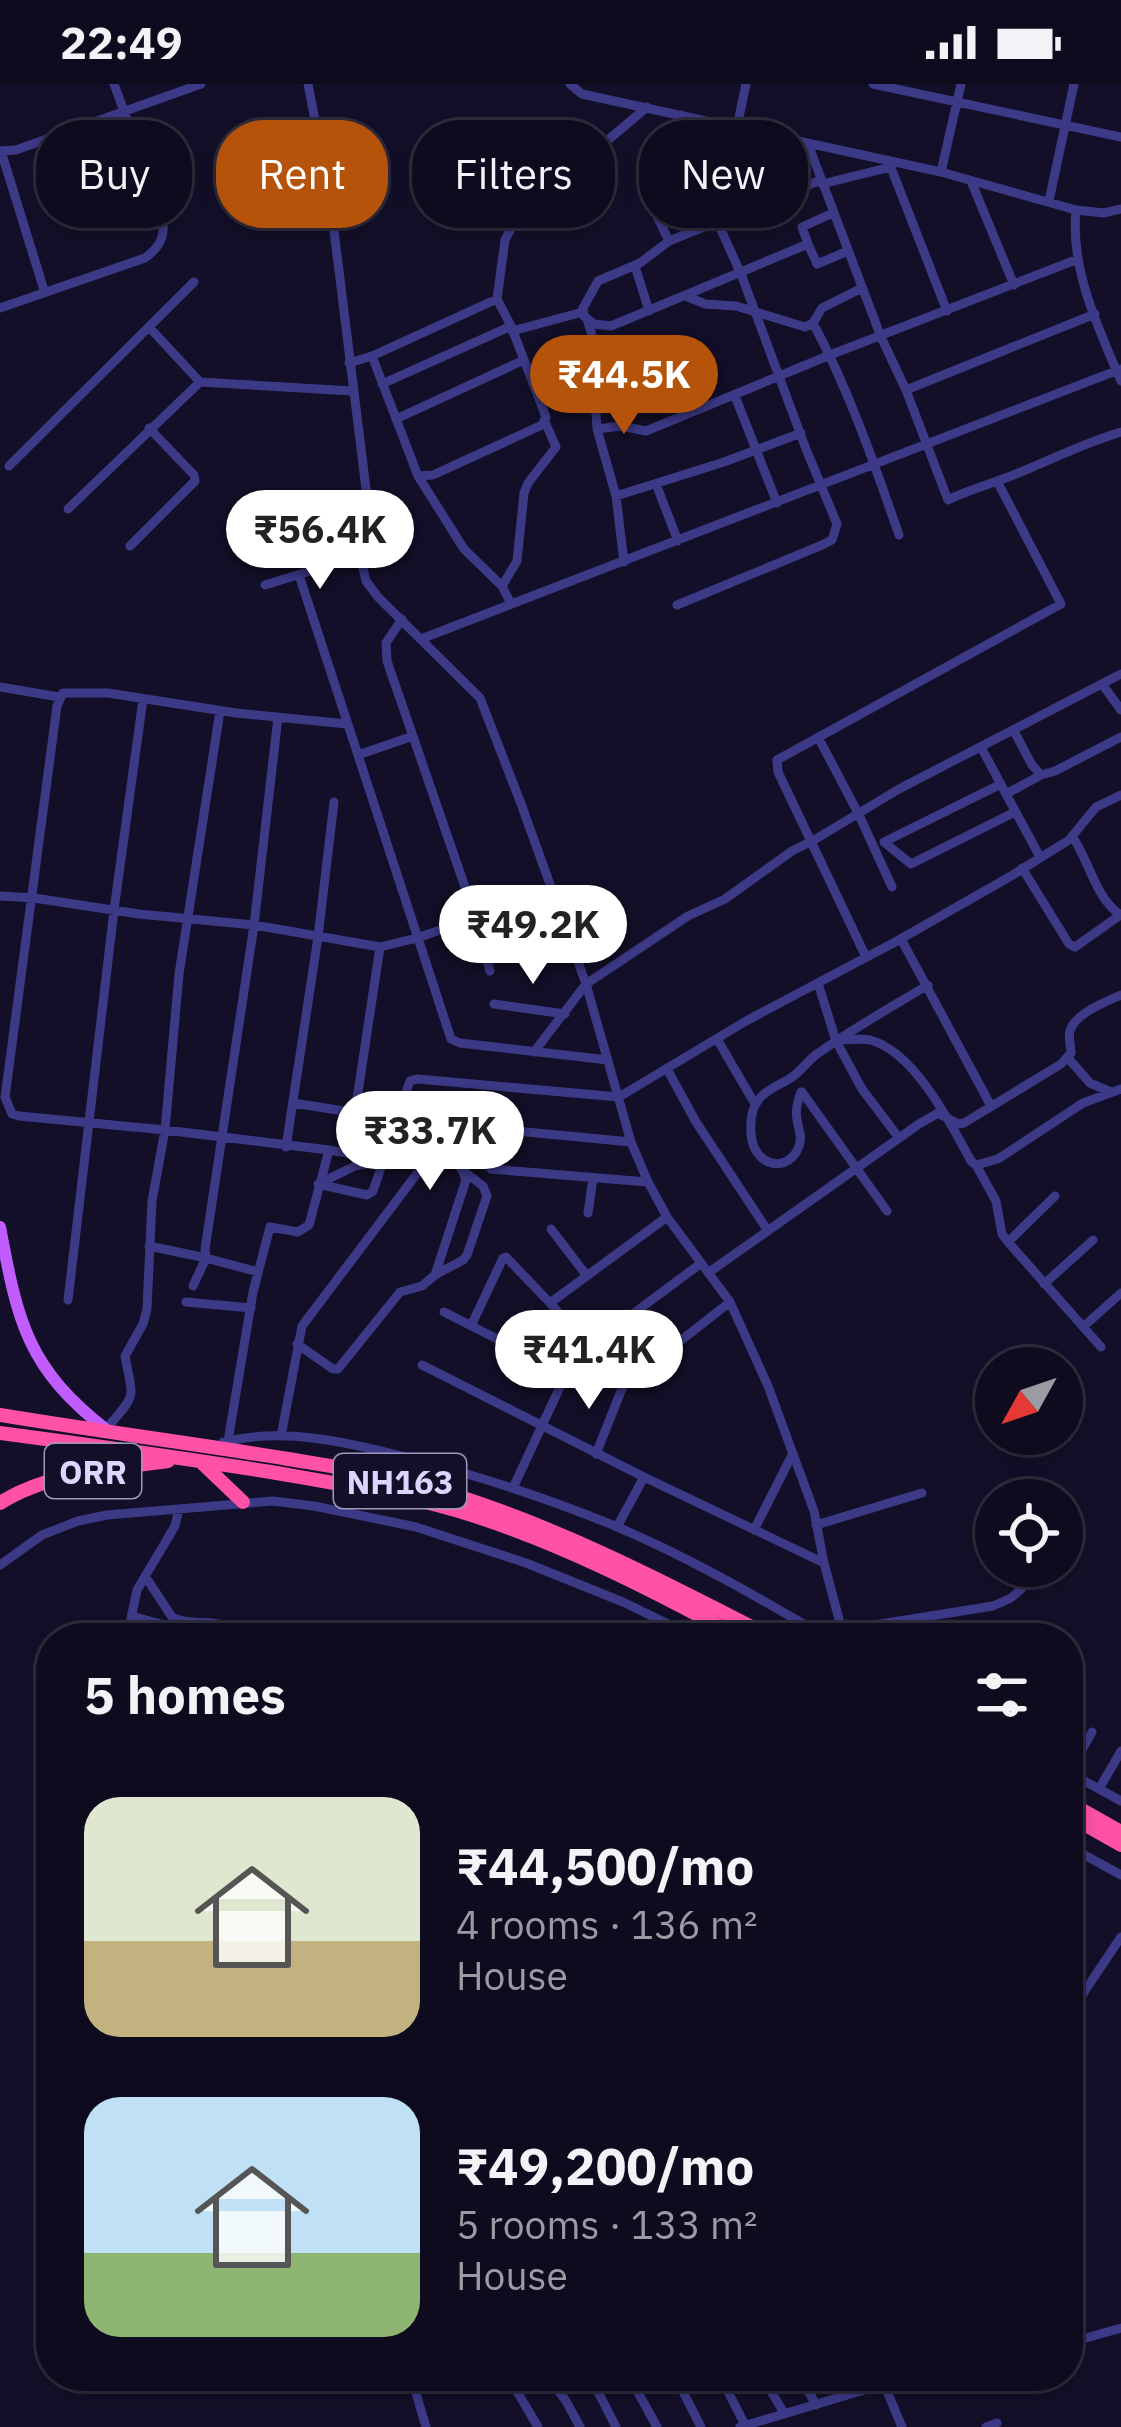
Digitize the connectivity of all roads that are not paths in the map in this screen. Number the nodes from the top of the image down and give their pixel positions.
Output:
1 (114, 84) edge
2 (201, 84) edge
3 (308, 84) edge
4 (571, 84) edge
5 (746, 84) edge
6 (873, 84) edge
7 (961, 84) edge
8 (1075, 84) edge
9 (186, 87) edge
10 (619, 101) junction
11 (957, 101) junction
12 (647, 107) junction
13 (125, 111) junction
14 (682, 115) junction
15 (682, 120) edge
16 (705, 120) edge
17 (738, 120) edge
18 (1065, 125) junction
19 (621, 130) junction
20 (1121, 137) edge
21 (808, 144) joint
22 (0, 151) edge
23 (890, 163) junction
24 (941, 172) junction
25 (971, 181) junction
26 (822, 182) junction
27 (808, 187) edge
28 (1048, 201) junction
29 (1121, 209) edge
30 (1076, 210) junction
31 (833, 213) junction
32 (663, 228) edge
33 (703, 228) edge
34 (720, 228) edge
35 (669, 242) junction
36 (808, 244) junction
37 (848, 251) junction
38 (1078, 259) junction
39 (635, 266) junction
40 (741, 274) junction
41 (194, 282) dead end
42 (1014, 285) junction
43 (862, 288) junction
44 (44, 290) junction
45 (687, 296) junction
46 (497, 299) junction
47 (0, 308) edge
48 (650, 311) junction
49 (947, 311) junction
50 (757, 312) junction
51 (1095, 314) junction
52 (586, 317) junction
53 (813, 323) junction
54 (149, 327) junction
55 (512, 328) junction
56 (881, 338) junction
57 (830, 355) junction
58 (372, 356) junction
59 (524, 360) junction
60 (349, 364) junction
61 (1120, 374) edge
62 (780, 377) junction
63 (200, 382) junction
64 (382, 384) junction
65 (906, 390) junction
66 (352, 391) junction
67 (735, 396) junction
68 (396, 419) junction
69 (544, 422) junction
70 (149, 428) junction
71 (597, 429) junction
72 (1121, 432) edge
73 (801, 433) junction
74 (927, 444) junction
75 (757, 450) junction
76 (874, 464) junction
77 (9, 466) dead end
78 (418, 476) junction
79 (997, 481) junction
80 (656, 484) junction
81 (821, 487) junction
82 (616, 496) junction
83 (777, 503) junction
84 (68, 509) dead end
85 (899, 535) dead end
86 (678, 541) junction
87 (130, 546) dead end
88 (362, 555) junction
89 (624, 562) junction
90 (299, 574) junction
91 (265, 585) dead end
92 (502, 586) junction
93 (511, 604) junction
94 (676, 604) dead end
95 (402, 619) junction
96 (420, 639) junction
97 (1121, 674) edge
98 (1102, 684) junction
99 (0, 687) edge
100 (59, 697) junction
101 (143, 699) junction
102 (1121, 710) edge
103 (220, 711) junction
104 (278, 717) junction
105 (347, 724) junction
106 (1014, 731) junction
107 (413, 736) junction
108 (818, 737) junction
109 (1121, 737) edge
110 (982, 747) junction
111 (358, 755) junction
112 (1041, 775) junction
113 (1004, 789) junction
114 (1121, 795) edge
115 (334, 802) dead end
116 (1015, 812) junction
117 (858, 813) junction
118 (1072, 836) junction
119 (810, 842) junction
120 (879, 844) junction
121 (1040, 857) junction
122 (1022, 868) junction
123 (892, 887) dead end
124 (553, 891) junction
125 (0, 896) edge
126 (34, 898) junction
127 (114, 910) junction
128 (1120, 915) edge
129 (475, 916) junction
130 (189, 920) junction
131 (254, 925) junction
132 (318, 937) junction
133 (417, 938) junction
134 (901, 939) junction
135 (380, 947) junction
136 (866, 957) junction
137 (490, 971) dead end
138 (818, 982) junction
139 (586, 985) junction
140 (928, 985) junction
141 (1121, 994) edge
142 (494, 1004) dead end
143 (565, 1014) junction
144 (716, 1039) junction
145 (836, 1041) junction
146 (534, 1052) junction
147 (1068, 1058) junction
148 (608, 1060) junction
149 (667, 1069) junction
150 (793, 1078) junction
151 (1116, 1090) edge
152 (801, 1092) junction
153 (619, 1097) junction
154 (293, 1102) junction
155 (755, 1103) junction
156 (992, 1106) junction
157 (355, 1112) junction
158 (945, 1115) junction
159 (401, 1120) junction
160 (88, 1123) junction
161 (165, 1130) junction
162 (222, 1137) junction
163 (899, 1138) junction
164 (631, 1142) junction
165 (286, 1147) junction
166 (329, 1150) junction
167 (384, 1159) junction
168 (976, 1165) junction
169 (858, 1168) junction
170 (491, 1169) dead end
171 (463, 1170) junction
172 (593, 1178) junction
173 (648, 1183) junction
174 (318, 1184) junction
175 (1055, 1196) dead end
176 (887, 1211) dead end
177 (588, 1213) dead end
178 (667, 1217) junction
179 (0, 1227) edge
180 (551, 1229) dead end
181 (768, 1231) junction
182 (1093, 1240) dead end
183 (1008, 1242) junction
184 (149, 1246) junction
185 (206, 1258) junction
186 (704, 1268) junction
187 (258, 1272) junction
188 (435, 1275) junction
189 (587, 1276) junction
190 (1045, 1284) junction
191 (193, 1286) dead end
192 (1121, 1293) edge
193 (68, 1300) dead end
194 (186, 1302) dead end
195 (730, 1302) junction
196 (550, 1303) junction
197 (250, 1308) junction
198 (444, 1312) dead end
199 (471, 1326) junction
200 (1083, 1327) junction
201 (297, 1344) junction
202 (1101, 1347) dead end
203 (587, 1348) junction
204 (422, 1366) dead end
205 (566, 1374) junction
206 (623, 1386) junction
207 (0, 1415) edge
208 (542, 1425) junction
209 (109, 1432) junction
210 (0, 1433) edge
211 (281, 1436) junction
212 (228, 1441) junction
213 (793, 1453) junction
214 (596, 1454) junction
215 (199, 1455) junction
216 (644, 1477) junction
217 (513, 1488) junction
218 (922, 1492) dead end
219 (243, 1502) junction
220 (0, 1503) edge
221 (179, 1509) junction
222 (817, 1526) junction
223 (617, 1527) junction
224 (754, 1530) junction
225 (824, 1563) junction
226 (0, 1565) edge
227 (145, 1576) junction
228 (1023, 1587) edge
229 (131, 1616) junction
230 (130, 1623) edge
231 (156, 1623) edge
232 (220, 1623) edge
233 (666, 1623) edge
234 (711, 1623) edge
235 (742, 1623) edge
236 (802, 1623) edge
237 (840, 1623) edge
238 (902, 1623) edge
239 (1092, 1732) dead end
240 (1083, 1748) edge
241 (1121, 1751) edge
242 (1083, 1780) edge
243 (1100, 1789) junction
244 (1121, 1801) edge
245 (1083, 1810) edge
246 (1083, 1823) edge
247 (1121, 1832) edge
248 (1121, 1845) edge
249 (1083, 1854) edge
250 (1121, 1875) edge
251 (1121, 1937) edge
252 (1083, 1994) edge
253 (1121, 2328) edge
254 (1083, 2338) edge
255 (415, 2391) edge
256 (517, 2391) edge
257 (559, 2391) edge
258 (598, 2391) edge
259 (637, 2391) edge
260 (683, 2391) edge
261 (727, 2391) edge
262 (771, 2391) edge
263 (808, 2391) edge
264 (861, 2391) edge
265 (887, 2391) edge
266 (858, 2392) joint
267 (816, 2405) junction
268 (784, 2413) junction
269 (743, 2426) edge
270 (426, 2427) edge
271 (538, 2427) edge
272 (580, 2427) edge
273 (616, 2427) edge
274 (657, 2427) edge
275 (701, 2427) edge
276 (902, 2427) edge

1 - 13 street
2 - 9 street
3 - 60 street
4 - 10 street
5 - 17 street
6 - 11 street
7 - 11 street
8 - 18 street
9 - 13 street
10 - 12 street
10 - 19 street
11 - 18 street
11 - 24 street
12 - 14 street
12 - 19 street
13 - 22 street
13 - 44 street
14 - 15 street
14 - 16 street
18 - 20 street
18 - 28 street
19 - 46 street
21 - 23 street
21 - 26 street
22 - 44 street
23 - 24 street
23 - 26 street
23 - 49 street
24 - 25 street
25 - 28 street
25 - 42 street
26 - 27 street
26 - 31 street
28 - 30 street
29 - 30 street
30 - 38 street
31 - 36 street
31 - 37 street
32 - 35 street
33 - 35 street
34 - 40 street
35 - 39 street
36 - 37 street
36 - 40 street
37 - 43 street
38 - 42 street
38 - 51 street
39 - 48 street
39 - 52 street
40 - 45 street
40 - 50 street
41 - 54 street
42 - 49 street
43 - 53 street
43 - 56 street
44 - 47 street
45 - 48 street
45 - 50 street
46 - 55 street
46 - 58 street
48 - 52 street
49 - 56 street
50 - 53 street
50 - 62 street
51 - 61 street
51 - 65 street
52 - 55 street
52 - 71 street
53 - 57 street
54 - 63 street
54 - 77 street
55 - 59 street
55 - 64 street
56 - 57 street
56 - 65 street
57 - 62 street
57 - 76 street
58 - 60 street
58 - 64 street
59 - 68 street
59 - 69 street
60 - 66 street
61 - 74 street
62 - 67 street
62 - 73 street
63 - 66 street
63 - 70 street
64 - 68 street
65 - 74 street
66 - 88 street
67 - 71 street
67 - 75 street
68 - 78 street
69 - 78 street
69 - 92 street
70 - 84 street
70 - 87 street
71 - 82 street
72 - 79 street
73 - 75 street
73 - 81 street
74 - 76 street
74 - 79 street
75 - 80 street
75 - 83 street
76 - 81 street
76 - 85 street
78 - 92 street
79 - 108 street
80 - 82 street
80 - 86 street
81 - 83 street
81 - 94 street
82 - 89 street
83 - 86 street
86 - 89 street
88 - 90 street
88 - 95 street
89 - 93 street
90 - 91 street
90 - 105 street
92 - 93 street
93 - 96 street
95 - 96 street
95 - 107 street
96 - 124 street
97 - 98 street
98 - 102 street
98 - 106 street
99 - 100 street
100 - 101 street
100 - 126 street
101 - 103 street
101 - 127 street
103 - 104 street
103 - 130 street
104 - 105 street
104 - 131 street
105 - 111 street
106 - 110 street
106 - 112 street
107 - 111 street
107 - 129 street
108 - 117 street
108 - 119 street
109 - 112 street
110 - 113 street
110 - 117 street
111 - 133 street
112 - 113 street
113 - 116 street
113 - 120 street
114 - 118 street
115 - 132 street
116 - 120 street
116 - 121 street
117 - 119 street
117 - 120 street
118 - 121 street
118 - 128 street
119 - 136 street
119 - 139 street
120 - 123 street
121 - 122 street
122 - 128 street
122 - 134 street
124 - 129 street
124 - 139 street
125 - 126 street
126 - 127 street
126 - 160 street
127 - 130 street
127 - 160 street
129 - 133 street
129 - 137 street
130 - 131 street
130 - 161 street
131 - 132 street
131 - 162 street
132 - 135 street
132 - 154 street
133 - 135 street
133 - 146 street
134 - 136 street
134 - 140 street
135 - 157 street
136 - 138 street
138 - 144 street
138 - 145 street
139 - 143 street
139 - 148 street
140 - 145 street
140 - 156 street
141 - 147 street
142 - 143 street
143 - 146 street
144 - 149 street
144 - 155 street
145 - 150 street
145 - 158 street
145 - 163 street
146 - 148 street
147 - 151 street
147 - 156 street
148 - 153 street
149 - 153 street
149 - 181 street
150 - 152 street
150 - 155 street
151 - 168 street
152 - 155 street
152 - 169 street
153 - 159 street
153 - 164 street
154 - 157 street
154 - 165 street
156 - 158 street
157 - 159 street
158 - 163 street
158 - 168 street
159 - 164 street
159 - 167 street
160 - 161 street
160 - 193 street
161 - 162 street
161 - 184 street
162 - 165 street
162 - 185 street
163 - 169 street
164 - 173 street
165 - 166 street
166 - 167 street
166 - 174 street
167 - 174 street
167 - 174 street
168 - 183 street
169 - 176 street
169 - 181 street
170 - 172 street
171 - 188 street
171 - 188 street
171 - 201 street
172 - 173 street
172 - 177 street
173 - 178 street
174 - 187 street
175 - 183 street
178 - 186 street
178 - 189 street
179 - 209 main road
180 - 189 street
181 - 186 street
182 - 190 street
183 - 190 street
184 - 185 street
184 - 209 street
185 - 187 street
185 - 191 street
186 - 195 street
186 - 203 street
187 - 197 street
188 - 201 street
189 - 196 street
190 - 200 street
192 - 200 street
194 - 197 street
195 - 206 street
195 - 213 street
196 - 199 street
196 - 203 street
197 - 212 street
198 - 199 street
199 - 205 street
200 - 202 street
201 - 211 street
203 - 205 street
203 - 206 street
204 - 208 street
205 - 208 street
206 - 214 street
207 - 209 highway, NH163
208 - 214 street
208 - 217 street
209 - 215 highway, NH163
210 - 215 highway, NH163
211 - 212 street
211 - 217 street
212 - 215 street
213 - 222 street
213 - 224 street
214 - 216 street
215 - 219 highway
215 - 220 highway, ORR
215 - 234 highway, NH163
215 - 235 highway, NH163
216 - 223 street
216 - 224 street
217 - 223 street
218 - 222 street
219 - 221 street
219 - 233 street
221 - 226 street
221 - 227 street
222 - 225 street
223 - 236 street
224 - 225 street
225 - 237 street
227 - 229 street
227 - 232 street
228 - 238 street
229 - 230 street
229 - 231 street
239 - 240 street
241 - 243 street
242 - 243 street
243 - 244 street
245 - 247 highway
246 - 248 highway
249 - 250 street
251 - 252 street
253 - 254 street
255 - 270 street
256 - 271 street
257 - 272 street
258 - 273 street
259 - 274 street
260 - 275 street
261 - 269 street
262 - 268 street
263 - 267 street
264 - 266 street
265 - 276 street
266 - 267 street
267 - 268 street
268 - 269 street

